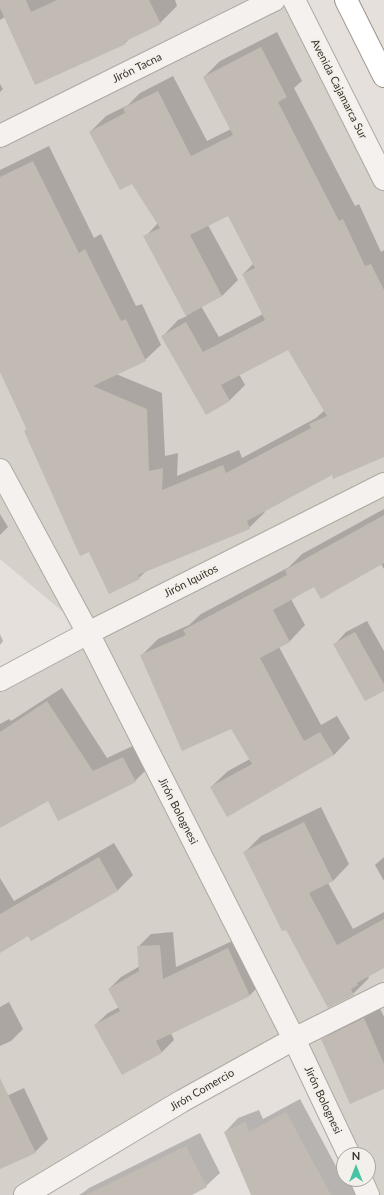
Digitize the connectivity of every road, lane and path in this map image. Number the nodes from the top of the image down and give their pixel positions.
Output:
1 (274, 0) edge
2 (294, 0) edge
3 (346, 0) edge
4 (384, 76) edge
5 (0, 136) edge
6 (384, 178) edge
7 (0, 470) edge
8 (384, 484) edge
9 (88, 633) junction
10 (0, 680) edge
11 (384, 994) edge
12 (294, 1039) junction
13 (345, 1147) edge
14 (25, 1195) edge

1 - 5 street, Jirón Tacna
2 - 6 street, Avenida Cajamarca Sur
3 - 4 highway
7 - 9 street, Jirón Bolognesi
8 - 9 street, Jirón Iquitos
9 - 10 street, Jirón Iquitos
9 - 12 street, Jirón Bolognesi
11 - 12 street, Jirón Comercio
12 - 13 street, Jirón Bolognesi
12 - 14 street, Jirón Comercio

